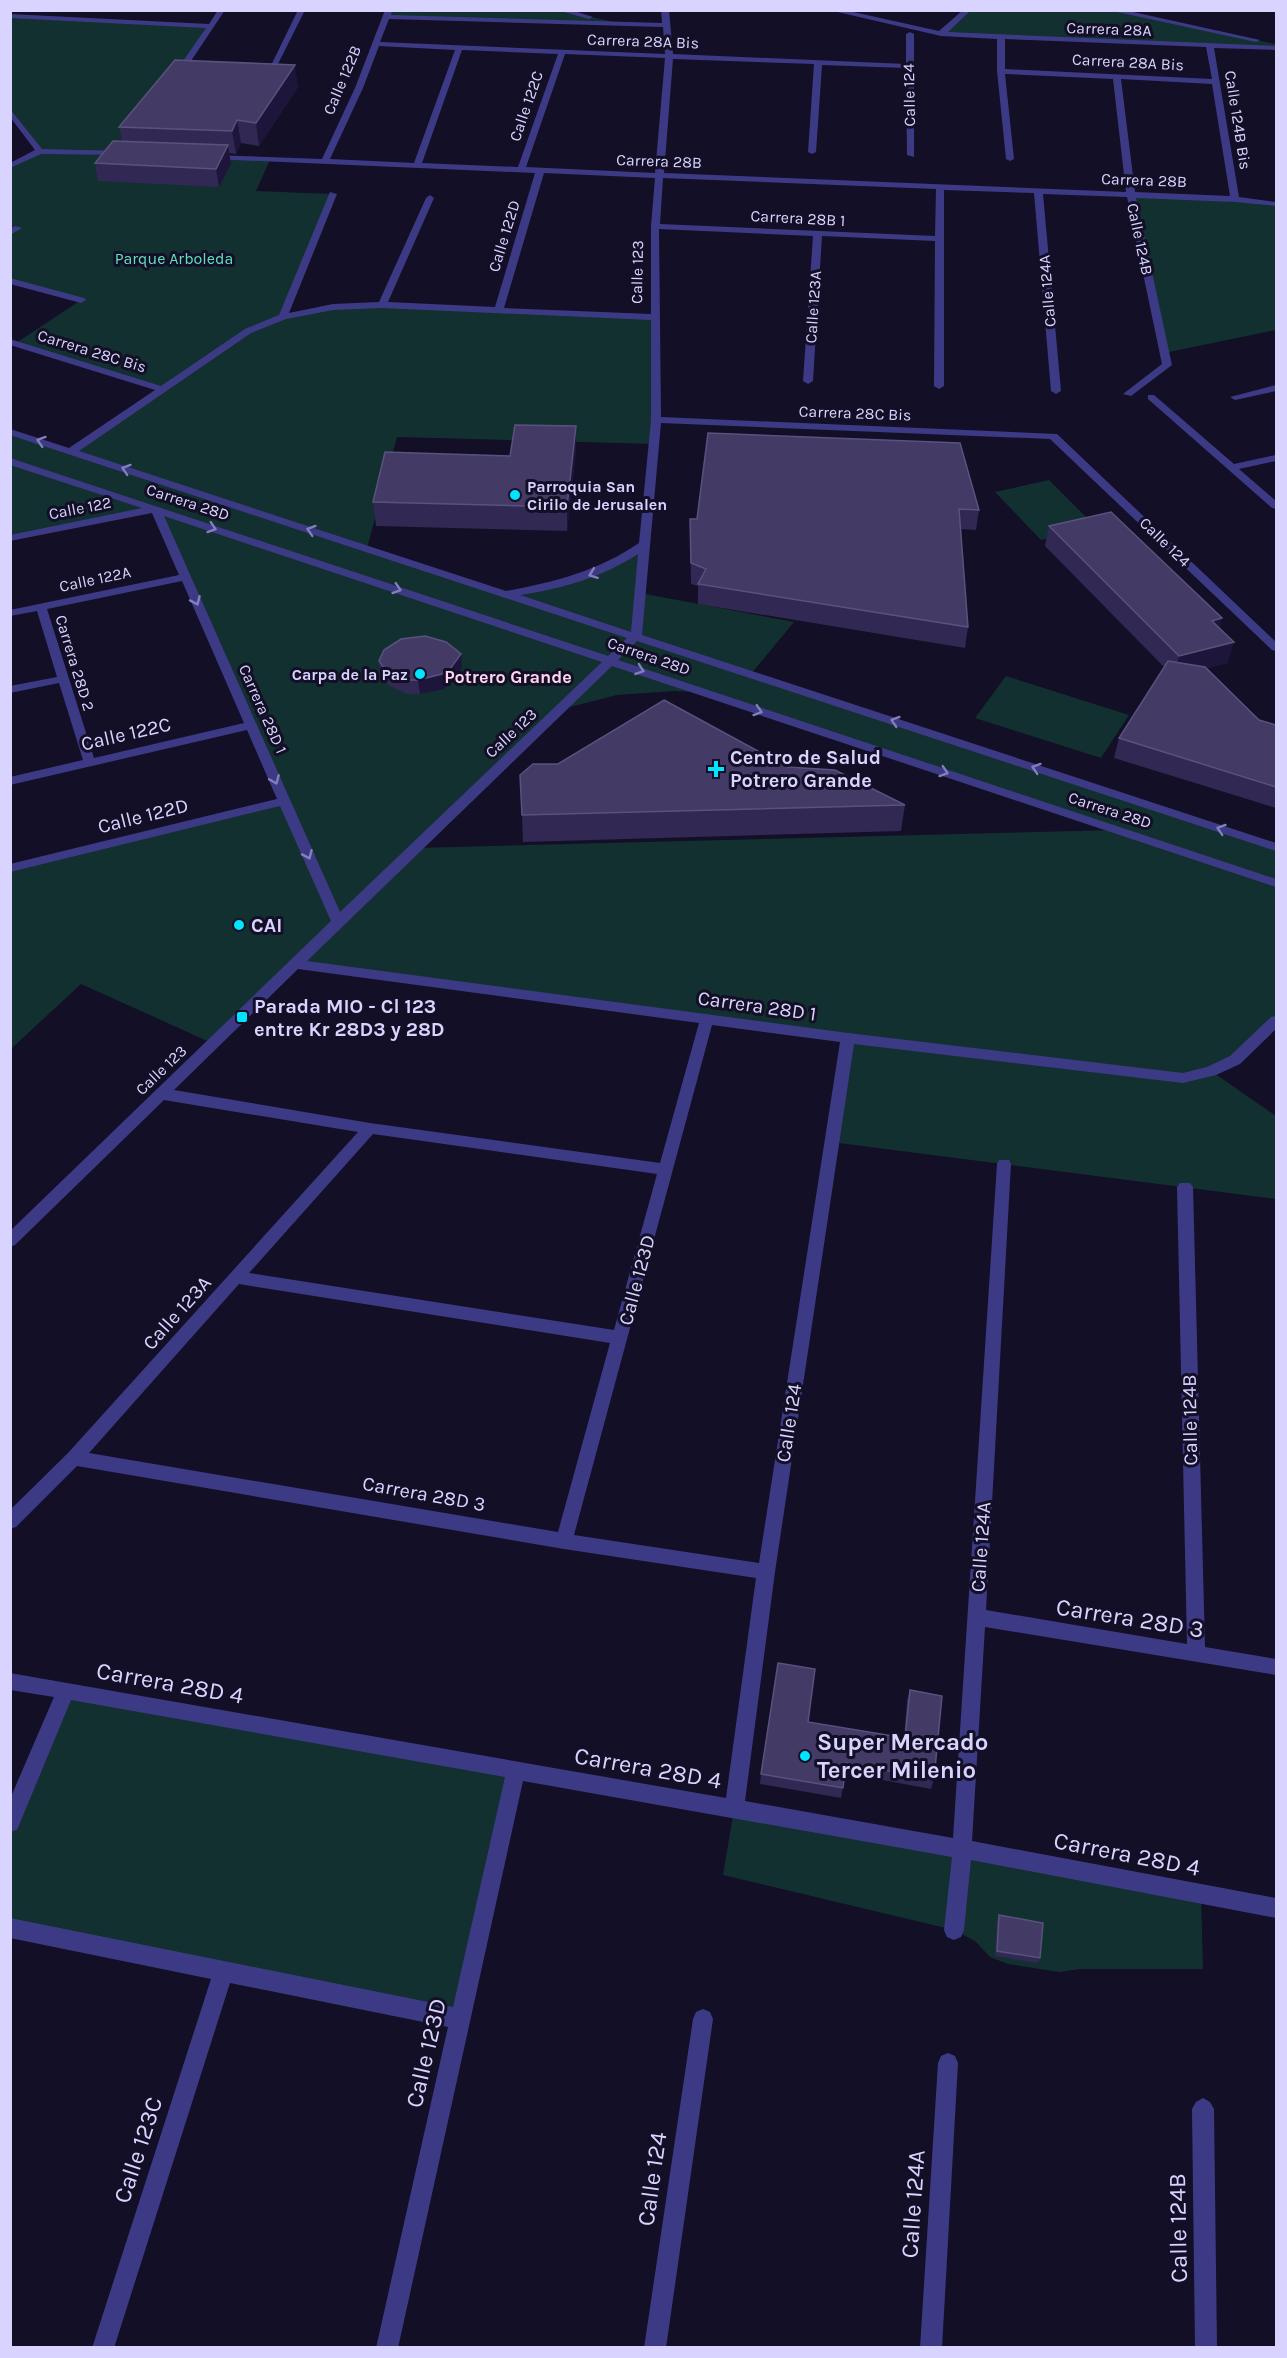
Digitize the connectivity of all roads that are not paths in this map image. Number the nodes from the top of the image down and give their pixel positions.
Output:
1 (222, 10) edge
2 (302, 10) edge
3 (560, 10) edge
4 (666, 10) edge
5 (832, 10) edge
6 (968, 10) edge
7 (1111, 10) edge
8 (388, 14) edge
9 (10, 16) edge
10 (628, 25) junction
11 (667, 25) junction
12 (212, 26) junction
13 (910, 34) dead end
14 (941, 34) junction
15 (1001, 38) junction
16 (375, 44) junction
17 (1210, 46) junction
18 (1276, 46) edge
19 (459, 48) junction
20 (562, 52) junction
21 (669, 57) junction
22 (818, 63) junction
23 (908, 66) junction
24 (1001, 71) junction
25 (1117, 77) junction
26 (174, 79) edge
27 (1217, 82) junction
28 (264, 83) edge
29 (10, 111) edge
30 (40, 151) junction
31 (812, 152) dead end
32 (131, 154) edge
33 (911, 155) dead end
34 (201, 157) edge
35 (1010, 159) dead end
36 (325, 162) junction
37 (10, 166) edge
38 (417, 166) junction
39 (521, 170) junction
40 (540, 171) junction
41 (661, 176) junction
42 (940, 187) junction
43 (1038, 191) junction
44 (333, 194) dead end
45 (1131, 194) junction
46 (429, 198) dead end
47 (1235, 199) junction
48 (1276, 204) edge
49 (655, 226) junction
50 (818, 234) junction
51 (939, 239) junction
52 (10, 281) edge
53 (81, 300) dead end
54 (382, 305) junction
55 (499, 310) junction
56 (283, 317) junction
57 (654, 317) junction
58 (10, 342) edge
59 (808, 381) dead end
60 (939, 386) dead end
61 (1276, 388) edge
62 (164, 390) junction
63 (1056, 391) dead end
64 (1128, 394) dead end
65 (1151, 397) dead end
66 (1235, 397) dead end
67 (656, 420) junction
68 (10, 432) edge
69 (1053, 436) joint
70 (72, 451) junction
71 (1276, 458) edge
72 (10, 461) edge
73 (1232, 467) junction
74 (1276, 506) edge
75 (156, 509) junction
76 (10, 538) edge
77 (644, 545) junction
78 (186, 577) junction
79 (502, 594) junction
80 (41, 607) junction
81 (10, 613) edge
82 (1276, 630) edge
83 (1262, 634) junction
84 (636, 636) junction
85 (1276, 648) edge
86 (612, 660) junction
87 (62, 679) junction
88 (10, 690) edge
89 (251, 725) junction
90 (90, 763) junction
91 (10, 781) edge
92 (284, 801) junction
93 (1276, 847) edge
94 (10, 868) edge
95 (1276, 884) edge
96 (338, 923) junction
97 (297, 964) junction
98 (707, 1019) junction
99 (1276, 1021) edge
100 (848, 1038) junction
101 (163, 1094) junction
102 (370, 1128) junction
103 (1004, 1164) dead end
104 (667, 1170) junction
105 (1185, 1187) dead end
106 (10, 1241) edge
107 (238, 1278) junction
108 (621, 1338) junction
109 (74, 1458) junction
110 (10, 1522) edge
111 (564, 1541) junction
112 (766, 1572) junction
113 (976, 1617) junction
114 (1196, 1653) junction
115 (1276, 1667) edge
116 (10, 1681) edge
117 (66, 1691) junction
118 (516, 1770) junction
119 (734, 1809) junction
120 (10, 1823) edge
121 (962, 1849) junction
122 (1276, 1908) edge
123 (10, 1928) edge
124 (954, 1930) dead end
125 (224, 1970) junction
126 (461, 2019) junction
127 (703, 2019) dead end
128 (948, 2063) dead end
129 (1203, 2109) dead end
130 (103, 2348) edge
131 (387, 2348) edge
132 (655, 2348) edge
133 (931, 2348) edge
134 (1206, 2348) edge

1 - 12 street
2 - 28 street
3 - 10 street
4 - 11 street, Calle 123
5 - 14 street, Carrera 28A
6 - 14 street
7 - 18 street
8 - 10 street
8 - 16 street, Calle 122B
9 - 12 street
10 - 11 street
11 - 21 street, Calle 123
12 - 26 street
13 - 23 street, Calle 124
14 - 15 street, Carrera 28A
15 - 17 street, Carrera 28A
15 - 24 street
16 - 19 street, Carrera 28A Bis
16 - 36 street, Calle 122B
17 - 18 street, Carrera 28A
17 - 27 street, Calle 124B Bis
19 - 20 street, Carrera 28A Bis
19 - 38 street
20 - 21 street, Carrera 28A Bis
20 - 39 street, Calle 122C
21 - 22 street, Carrera 28A Bis
21 - 41 street, Calle 123
22 - 23 street, Carrera 28A Bis
22 - 31 street
23 - 33 street, Calle 124
24 - 25 street, Carrera 28A Bis
24 - 35 street
25 - 27 street, Carrera 28A Bis
25 - 45 street, Calle 124B
27 - 47 street, Calle 124B Bis
29 - 30 street
30 - 32 street
30 - 37 street
34 - 36 street, Carrera 28B
36 - 38 street, Carrera 28B
38 - 39 street, Carrera 28B
39 - 40 street, Carrera 28B
40 - 41 street, Carrera 28B
40 - 55 street, Calle 122D
41 - 42 street, Carrera 28B
41 - 49 street, Calle 123
42 - 43 street, Carrera 28B
42 - 51 street
43 - 45 street, Carrera 28B
43 - 63 street, Calle 124A
44 - 56 street
45 - 47 street, Carrera 28B
45 - 64 street, Calle 124B
46 - 54 street
47 - 48 street, Carrera 28B
49 - 50 street, Carrera 28B 1
49 - 57 street, Calle 123
50 - 51 street, Carrera 28B 1
50 - 59 street, Calle 123A
51 - 60 street
52 - 53 street
54 - 55 street
54 - 56 street
55 - 57 street
56 - 62 street
57 - 67 street, Calle 123
58 - 62 street, Carrera 28C Bis
61 - 66 street
62 - 70 street
65 - 73 street
67 - 69 street, Carrera 28C Bis
67 - 77 street, Calle 123
70 -> 68 street, Carrera 28D
69 - 83 street, Calle 124
79 -> 70 street, Carrera 28D
71 - 73 street
72 - 75 street, Carrera 28D
73 - 74 street
75 - 76 street, Calle 122
75 - 78 street, Carrera 28D 1
75 -> 86 street, Carrera 28D
77 -> 79 street
77 - 84 street, Calle 123
78 - 80 street, Calle 122A
78 -> 89 street, Carrera 28D 1
79 - 84 street, Carrera 28D
80 - 81 street, Calle 122A
80 - 87 street, Carrera 28D 2
82 - 83 street
83 - 85 street, Calle 124
84 - 86 street, Calle 123
93 -> 84 street, Carrera 28D
86 -> 95 street, Carrera 28D
86 - 96 street, Calle 123
87 - 88 street
87 - 90 street, Carrera 28D 2
89 - 90 street, Calle 122C
89 -> 92 street, Carrera 28D 1
90 - 91 street, Calle 122C
92 - 94 street, Calle 122D
92 -> 96 street, Carrera 28D 1
96 - 97 street, Calle 123
97 - 98 street, Carrera 28D 1
97 - 101 street, Calle 123
98 - 100 street, Carrera 28D 1
98 - 104 street, Calle 123D
99 - 100 street, Carrera 28D 1
100 - 112 street, Calle 124
101 - 102 street
101 - 106 street, Calle 123
102 - 104 street
102 - 107 street, Calle 123A
103 - 113 street, Calle 124A
104 - 108 street, Calle 123D
105 - 114 street, Calle 124B
107 - 108 street
107 - 109 street, Calle 123A
108 - 111 street, Calle 123D
109 - 110 street, Calle 123A
109 - 111 street, Carrera 28D 3
111 - 112 street, Carrera 28D 3
112 - 119 street, Calle 124
113 - 114 street, Carrera 28D 3
113 - 121 street, Calle 124A
114 - 115 street, Carrera 28D 3
116 - 117 street, Carrera 28D 4
117 - 118 street, Carrera 28D 4
117 - 120 street
118 - 119 street, Carrera 28D 4
118 - 126 street, Calle 123D
119 - 121 street, Carrera 28D 4
121 - 122 street, Carrera 28D 4
121 - 124 street, Calle 124A
123 - 125 street
125 - 126 street
125 - 130 street, Calle 123C
126 - 131 street, Calle 123D
127 - 132 street, Calle 124
128 - 133 street, Calle 124A
129 - 134 street, Calle 124B

